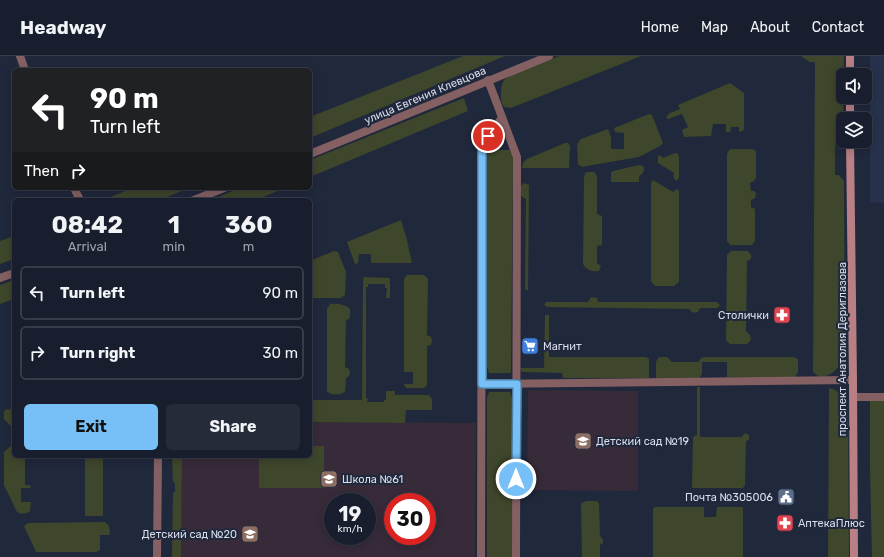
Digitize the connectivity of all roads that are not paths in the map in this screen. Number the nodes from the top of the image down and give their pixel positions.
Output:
1 (20, 56) edge
2 (549, 56) edge
3 (850, 56) edge
4 (24, 68) edge
5 (850, 68) edge
6 (488, 80) junction
7 (502, 118) junction
8 (850, 148) edge
9 (312, 153) edge
10 (219, 190) edge
11 (199, 198) edge
12 (12, 274) edge
13 (0, 278) edge
14 (854, 380) junction
15 (482, 384) junction
16 (517, 384) junction
17 (853, 397) junction
18 (884, 397) edge
19 (158, 458) edge
20 (158, 557) edge
21 (481, 557) edge
22 (516, 557) edge
23 (854, 557) edge

1 - 4 street
2 - 6 street, улица Евгения Клевцова
3 - 5 main road
6 - 7 street
6 - 9 street, улица Евгения Клевцова
7 - 15 street
7 - 16 street
8 - 14 main road, проспект Анатолия Дериглазова
10 - 11 street
12 - 13 street
14 - 16 street
14 - 17 main road, проспект Анатолия Дериглазова
15 - 16 street
15 - 21 street
16 - 22 street
17 - 18 street
17 - 23 main road, проспект Анатолия Дериглазова
19 - 20 street

